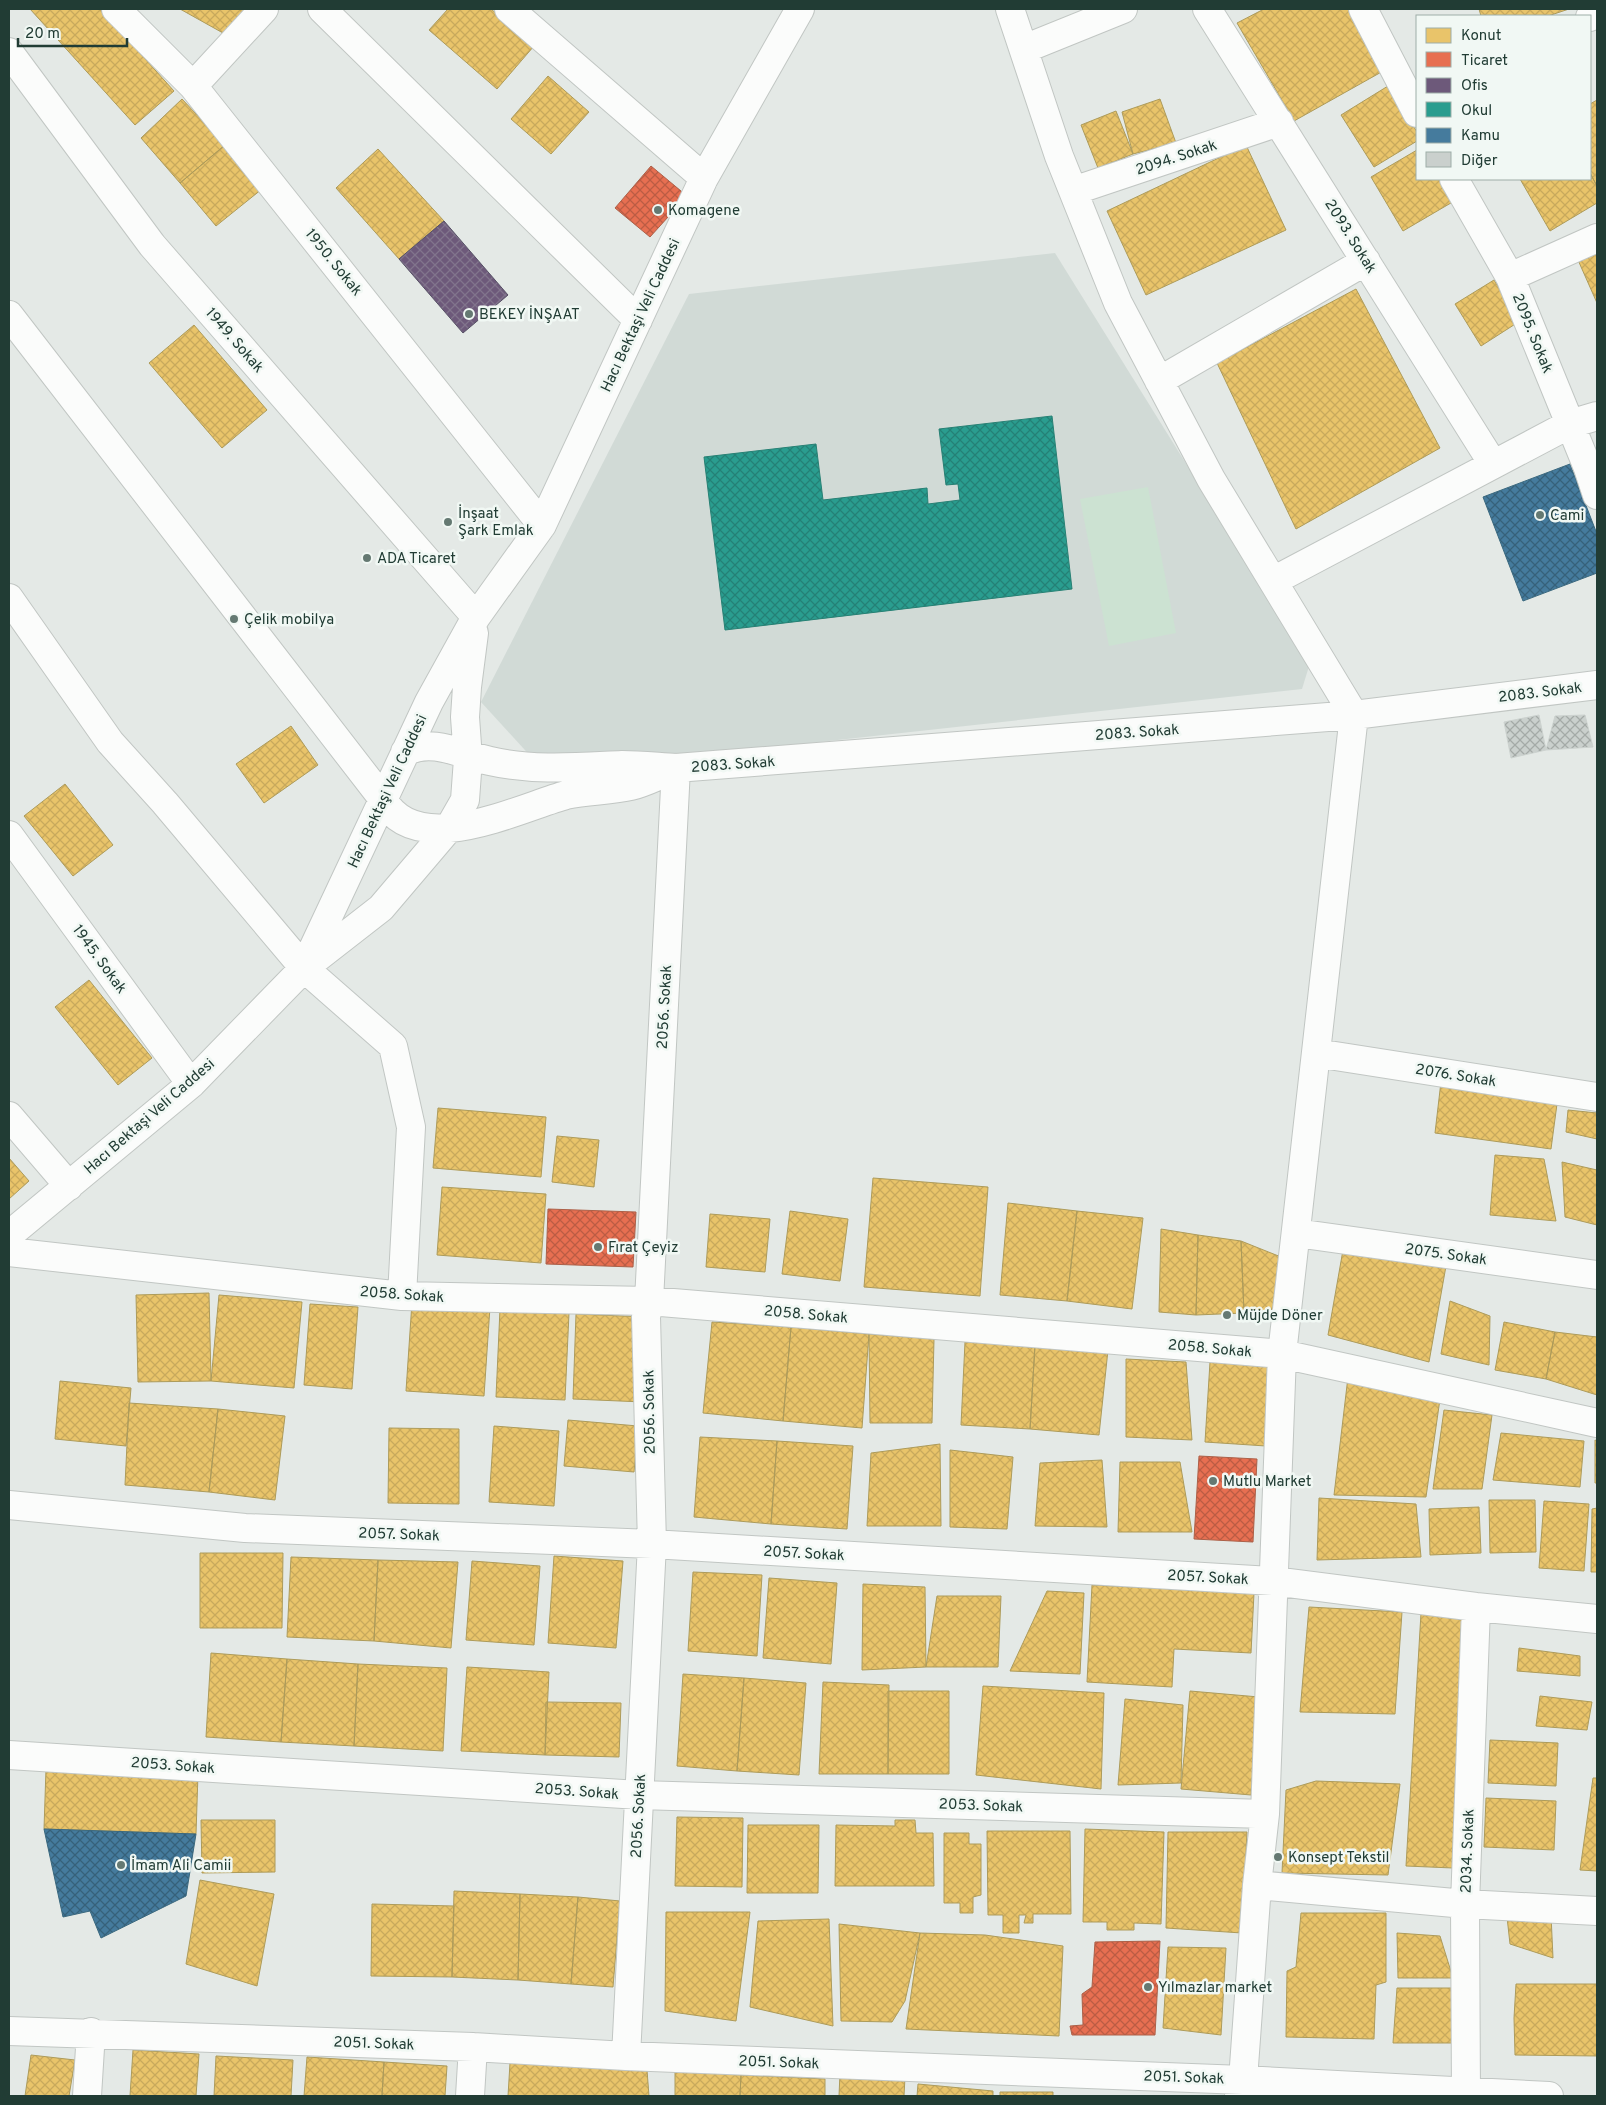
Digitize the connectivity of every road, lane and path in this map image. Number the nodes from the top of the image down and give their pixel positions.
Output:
1 (116, 9) edge
2 (264, 9) edge
3 (322, 9) edge
4 (509, 9) edge
5 (800, 9) edge
6 (1010, 9) edge
7 (1123, 9) edge
8 (1208, 9) edge
9 (1363, 9) edge
10 (1024, 49) junction
11 (9, 52) edge
12 (1410, 83) edge
13 (193, 86) junction
14 (1416, 109) edge
15 (1279, 122) junction
16 (704, 178) junction
17 (1455, 180) edge
18 (1073, 191) junction
19 (1597, 238) edge
20 (1366, 261) junction
21 (1510, 277) junction
22 (9, 315) edge
23 (638, 320) junction
24 (1159, 381) junction
25 (1597, 416) edge
26 (1570, 424) junction
27 (1494, 464) junction
28 (1597, 495) edge
29 (542, 525) junction
30 (1273, 581) junction
31 (9, 598) edge
32 (476, 617) junction
33 (1597, 685) edge
34 (1354, 715) junction
35 (406, 752) junction
36 (468, 754) junction
37 (676, 768) junction
38 (384, 799) junction
39 (449, 828) junction
40 (9, 835) edge
41 (304, 968) junction
42 (1316, 1053) junction
43 (191, 1084) junction
44 (1597, 1097) edge
45 (9, 1116) edge
46 (69, 1186) junction
47 (1296, 1233) junction
48 (9, 1235) edge
49 (9, 1252) edge
50 (1597, 1276) edge
51 (402, 1296) junction
52 (649, 1301) junction
53 (1282, 1354) junction
54 (1597, 1423) edge
55 (9, 1505) edge
56 (652, 1544) junction
57 (1273, 1581) junction
58 (1476, 1607) junction
59 (1597, 1619) edge
60 (9, 1755) edge
61 (638, 1795) junction
62 (1265, 1814) junction
63 (1257, 1885) junction
64 (1465, 1904) junction
65 (1597, 1911) edge
66 (9, 2031) edge
67 (91, 2032) junction
68 (473, 2047) junction
69 (626, 2056) junction
70 (1241, 2088) edge
71 (1466, 2094) edge
72 (87, 2096) edge
73 (470, 2096) edge
74 (1549, 2096) edge

1 - 13 street, 1950. Sokak
2 - 13 street
3 - 23 street
4 - 16 street
5 - 16 street, Hacı Bektaşi Veli Caddesi
6 - 10 street
7 - 10 street
8 - 15 street, 2093. Sokak
9 - 12 street
10 - 18 street
11 - 32 street, 1949. Sokak
12 - 14 street
13 - 29 street, 1950. Sokak
15 - 18 street, 2094. Sokak
15 - 20 street, 2093. Sokak
16 - 23 street, Hacı Bektaşi Veli Caddesi
17 - 21 street, 2095. Sokak
18 - 24 street
19 - 21 street
20 - 24 street
20 - 27 street, 2093. Sokak
21 - 26 street, 2095. Sokak
22 - 38 street
23 - 29 street, Hacı Bektaşi Veli Caddesi
24 - 30 street
25 - 26 street
26 - 27 street
26 - 28 street, 2095. Sokak
27 - 30 street
29 - 32 street, Hacı Bektaşi Veli Caddesi
30 - 34 street
31 - 41 street
32 - 35 street, Hacı Bektaşi Veli Caddesi
32 - 36 street, Hacı Bektaşi Veli Caddesi
33 - 34 street, 2083. Sokak
34 - 37 street, 2083. Sokak
34 - 42 street
35 - 36 street
35 - 38 street, Hacı Bektaşi Veli Caddesi
36 - 37 street
36 - 39 street, Hacı Bektaşi Veli Caddesi
37 - 39 street
37 - 52 street, 2056. Sokak
38 - 39 street
38 - 41 street, Hacı Bektaşi Veli Caddesi
39 - 41 street, Hacı Bektaşi Veli Caddesi
40 - 43 street, 1945. Sokak
41 - 43 street, Hacı Bektaşi Veli Caddesi
41 - 51 street
42 - 44 street, 2076. Sokak
42 - 47 street
43 - 46 street, Hacı Bektaşi Veli Caddesi
45 - 46 street
46 - 48 street, Hacı Bektaşi Veli Caddesi
47 - 50 street, 2075. Sokak
47 - 53 street
49 - 51 street, 2058. Sokak
51 - 52 street, 2058. Sokak
52 - 53 street, 2058. Sokak
52 - 56 street, 2056. Sokak
53 - 54 street, 2058. Sokak
53 - 57 street
55 - 56 street, 2057. Sokak
56 - 57 street, 2057. Sokak
56 - 61 street, 2056. Sokak
57 - 58 street, 2057. Sokak
57 - 62 street
58 - 59 street, 2057. Sokak
58 - 64 street, 2034. Sokak
60 - 61 street, 2053. Sokak
61 - 62 street, 2053. Sokak
61 - 69 street, 2056. Sokak
62 - 63 street
63 - 64 street
63 - 70 street
64 - 65 street
64 - 71 street, 2034. Sokak
66 - 67 street, 2051. Sokak
67 - 68 street, 2051. Sokak
67 - 72 street
68 - 69 street, 2051. Sokak
68 - 73 street
69 - 70 street, 2051. Sokak
70 - 71 street, 2051. Sokak
71 - 74 street, 2051. Sokak

